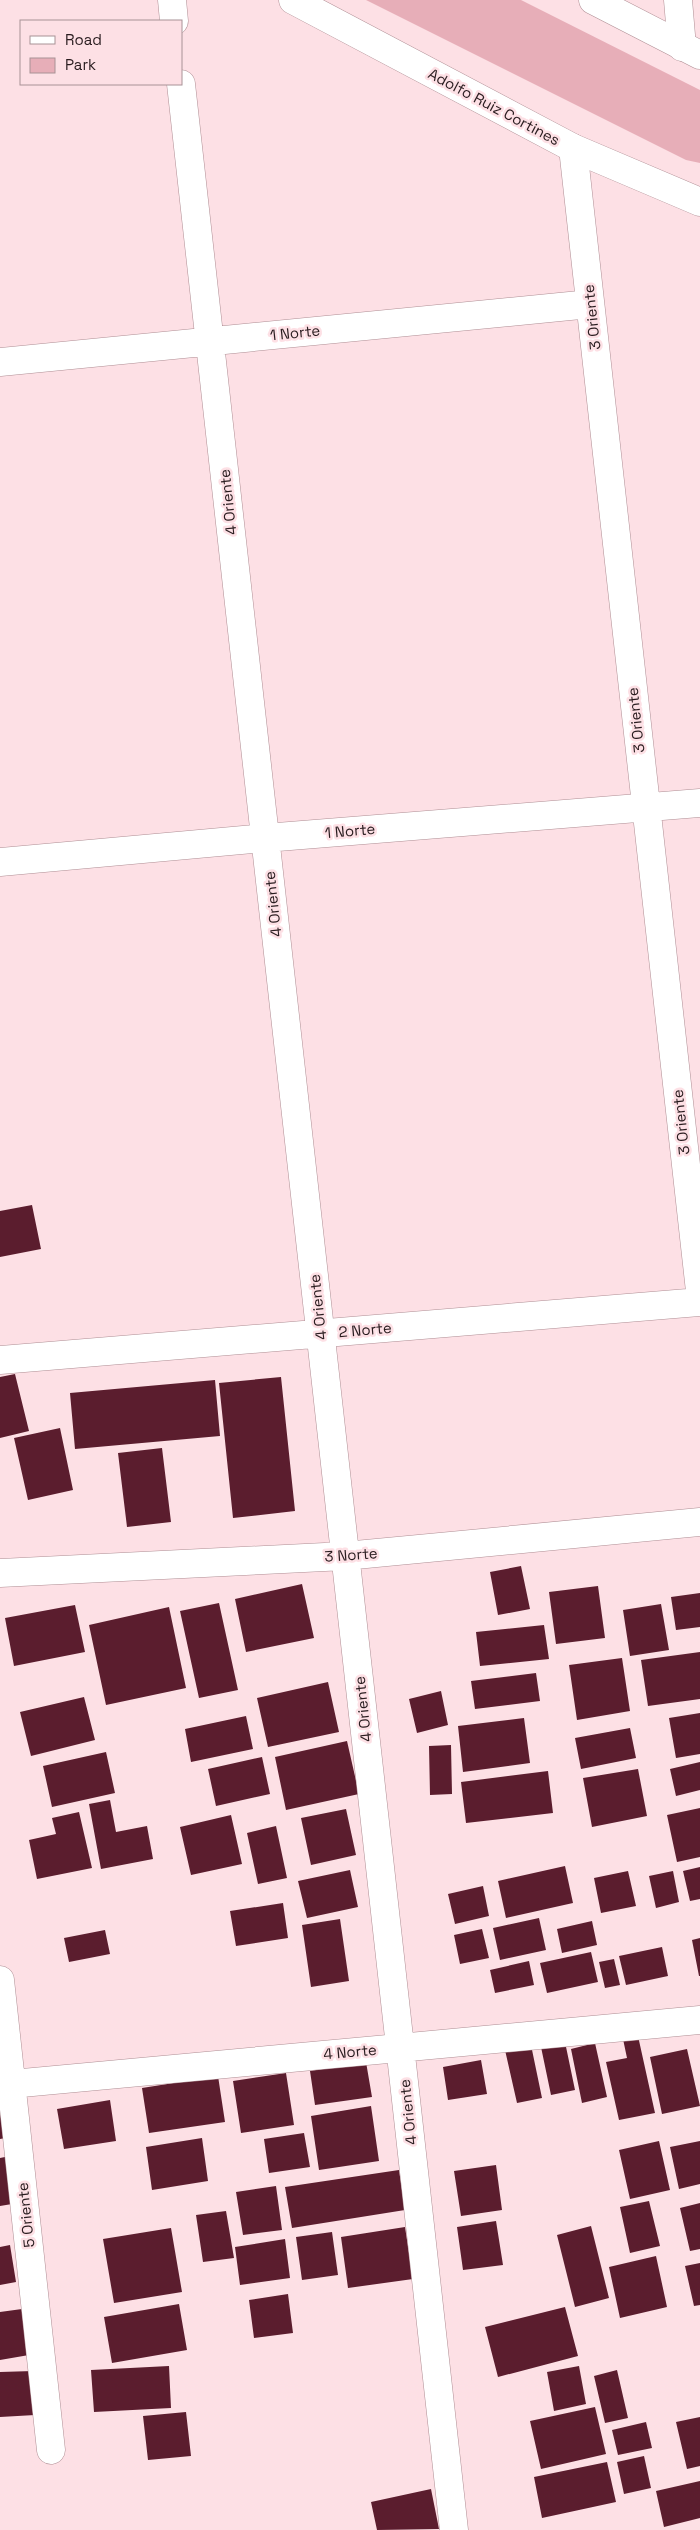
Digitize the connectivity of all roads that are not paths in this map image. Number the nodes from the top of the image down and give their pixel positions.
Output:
1 (172, 0) edge
2 (293, 0) edge
3 (593, 0) edge
4 (678, 0) edge
5 (174, 20) edge
6 (691, 51) edge
7 (181, 85) edge
8 (573, 148) junction
9 (700, 202) edge
10 (590, 304) junction
11 (210, 342) junction
12 (0, 362) edge
13 (700, 804) edge
14 (646, 808) junction
15 (266, 838) junction
16 (0, 862) edge
17 (700, 1290) edge
18 (700, 1302) edge
19 (321, 1333) junction
20 (0, 1360) edge
21 (700, 1522) edge
22 (346, 1556) junction
23 (0, 1573) edge
24 (0, 1980) edge
25 (700, 2020) edge
26 (400, 2048) junction
27 (6, 2084) edge
28 (52, 2450) dead end
29 (454, 2530) edge

1 - 5 street
2 - 8 street, Adolfo Ruiz Cortines
3 - 6 street
4 - 6 street
7 - 11 street, 4 Oriente
8 - 9 street, Adolfo Ruiz Cortines
8 - 10 street, 3 Oriente
10 - 11 street, 1 Norte
10 - 14 street, 3 Oriente
11 - 12 street, 1 Norte
11 - 15 street, 4 Oriente
13 - 14 street, 1 Norte
14 - 15 street, 1 Norte
14 - 17 street, 3 Oriente
15 - 16 street, 1 Norte
15 - 19 street, 4 Oriente
18 - 19 street, 2 Norte
19 - 20 street, 2 Norte
19 - 22 street, 4 Oriente
21 - 22 street, 3 Norte
22 - 23 street, 3 Norte
22 - 26 street, 4 Oriente
24 - 27 street, 5 Oriente
25 - 26 street, 4 Norte
26 - 27 street, 4 Norte
26 - 29 street, 4 Oriente
27 - 28 street, 5 Oriente

